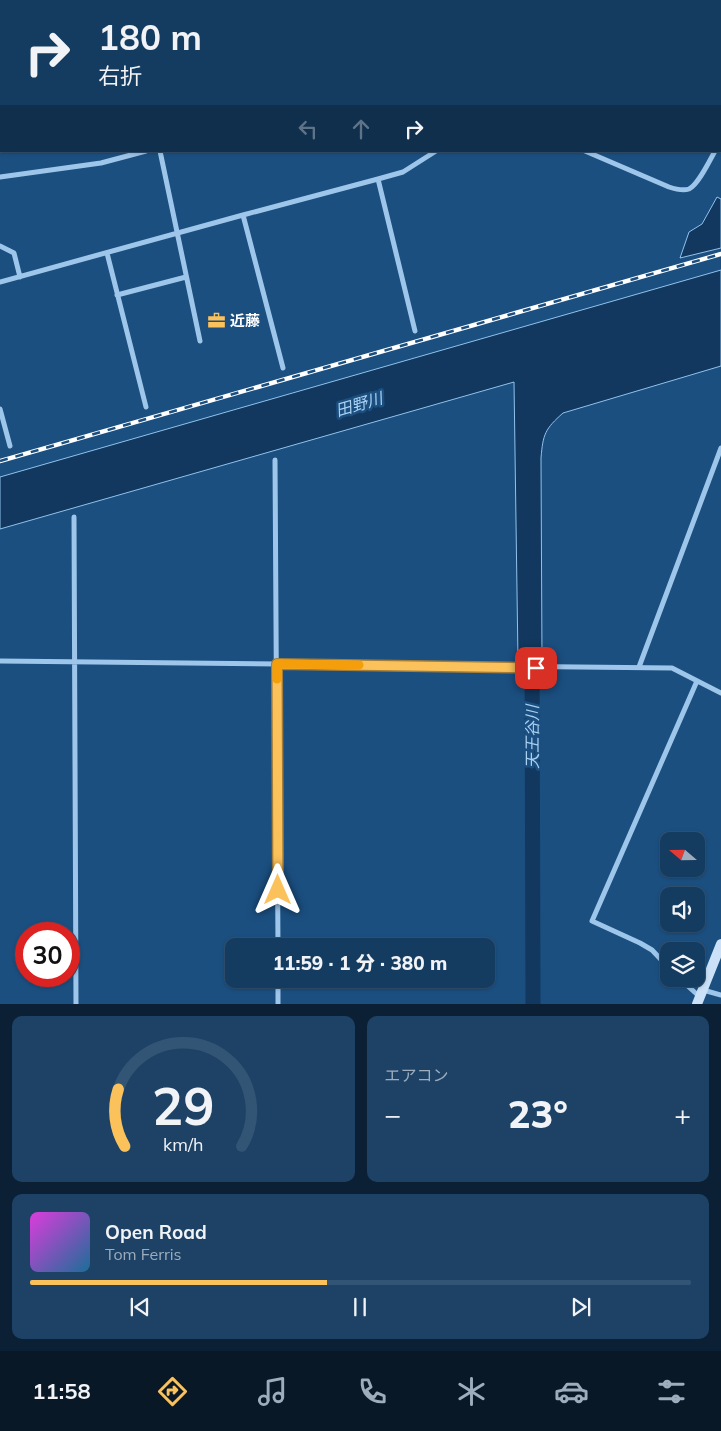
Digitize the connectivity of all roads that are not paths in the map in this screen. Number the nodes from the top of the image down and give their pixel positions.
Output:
1 (142, 152) edge
2 (160, 152) edge
3 (434, 152) edge
4 (587, 152) edge
5 (714, 152) edge
6 (0, 177) edge
7 (378, 179) junction
8 (243, 215) junction
9 (176, 234) junction
10 (0, 246) edge
11 (107, 253) junction
12 (20, 277) junction
13 (186, 277) junction
14 (0, 282) edge
15 (117, 295) junction
16 (415, 331) dead end
17 (200, 341) dead end
18 (283, 368) dead end
19 (146, 407) dead end
20 (0, 409) edge
21 (10, 446) dead end
22 (721, 448) edge
23 (275, 460) dead end
24 (74, 516) dead end
25 (0, 662) edge
26 (75, 662) junction
27 (277, 664) junction
28 (639, 667) junction
29 (697, 681) junction
30 (721, 693) edge
31 (278, 938) edge
32 (721, 944) edge
33 (660, 958) edge
34 (689, 987) edge
35 (278, 988) edge
36 (721, 994) edge
37 (700, 997) edge
38 (76, 1004) edge
39 (278, 1004) edge

1 - 6 street
2 - 9 street
3 - 7 street
4 - 5 street
7 - 8 street
7 - 16 street
8 - 9 street
8 - 18 street
9 - 11 street
9 - 13 street
10 - 12 street
11 - 12 street
11 - 15 street
12 - 14 street
13 - 15 street
13 - 17 street
15 - 19 street
20 - 21 street
22 - 28 street
23 - 27 street
24 - 26 street
25 - 26 street
26 - 27 street
26 - 38 street
27 - 28 street
27 - 31 street
28 - 29 street
29 - 30 street
29 - 33 street
32 - 37 main road
34 - 37 street
35 - 39 street
36 - 37 street

